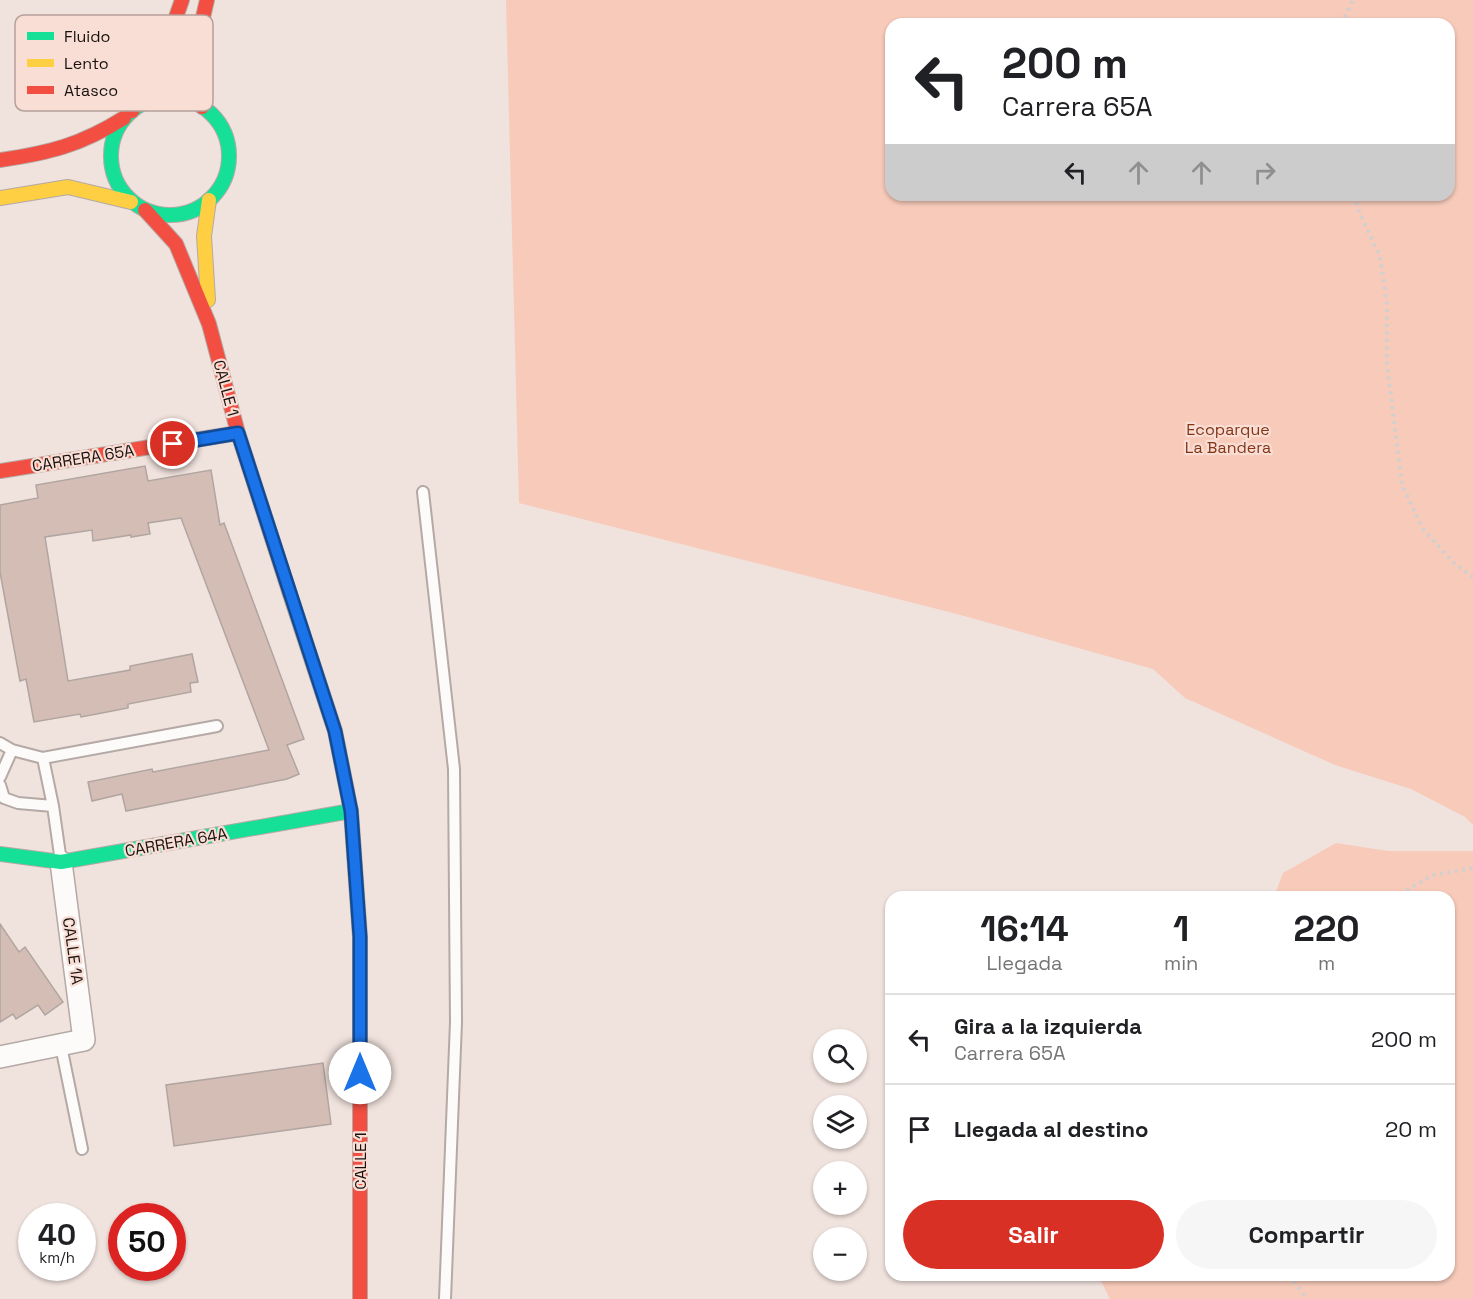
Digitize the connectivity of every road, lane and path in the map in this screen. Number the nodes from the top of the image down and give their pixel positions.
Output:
1 (182, 0) edge
2 (207, 0) edge
3 (1353, 0) edge
4 (178, 15) edge
5 (204, 15) edge
6 (1344, 18) edge
7 (131, 111) edge
8 (133, 111) edge
9 (206, 111) edge
10 (129, 114) junction
11 (0, 160) edge
12 (0, 198) edge
13 (209, 200) junction
14 (1356, 201) edge
15 (131, 202) junction
16 (145, 210) junction
17 (209, 324) junction
18 (238, 433) junction
19 (0, 471) edge
20 (423, 492) dead end
21 (1473, 577) edge
22 (217, 726) dead end
23 (0, 742) edge
24 (12, 750) junction
25 (43, 758) junction
26 (0, 777) edge
27 (0, 785) edge
28 (53, 806) junction
29 (351, 811) junction
30 (0, 854) edge
31 (61, 862) junction
32 (1473, 868) edge
33 (1404, 891) edge
34 (60, 1046) junction
35 (0, 1057) edge
36 (82, 1149) dead end
37 (1294, 1281) edge
38 (360, 1299) edge
39 (445, 1299) edge
40 (1307, 1299) edge

1 - 4 main road
2 - 5 main road
3 - 6 path
7 - 10 main road
8 - 10 main road
9 - 13 main road
10 - 11 main road
10 - 15 main road
12 - 15 main road
13 - 16 main road
13 - 17 main road, CALLE 1
14 - 21 path
15 - 16 main road
16 - 17 main road, CALLE 1
17 - 18 main road, CALLE 1
18 - 19 main road, CARRERA 65A
18 - 29 main road, CALLE 1
20 - 39 lane
22 - 25 lane
23 - 24 lane
24 - 25 lane
24 - 26 lane
25 - 28 lane
27 - 28 lane
28 - 31 lane
29 - 31 main road, CARRERA 64A
29 - 38 main road, CALLE 1
30 - 31 main road, CARRERA 64A
31 - 34 street, CALLE 1A
32 - 33 path
34 - 35 street
34 - 36 lane
37 - 40 path

